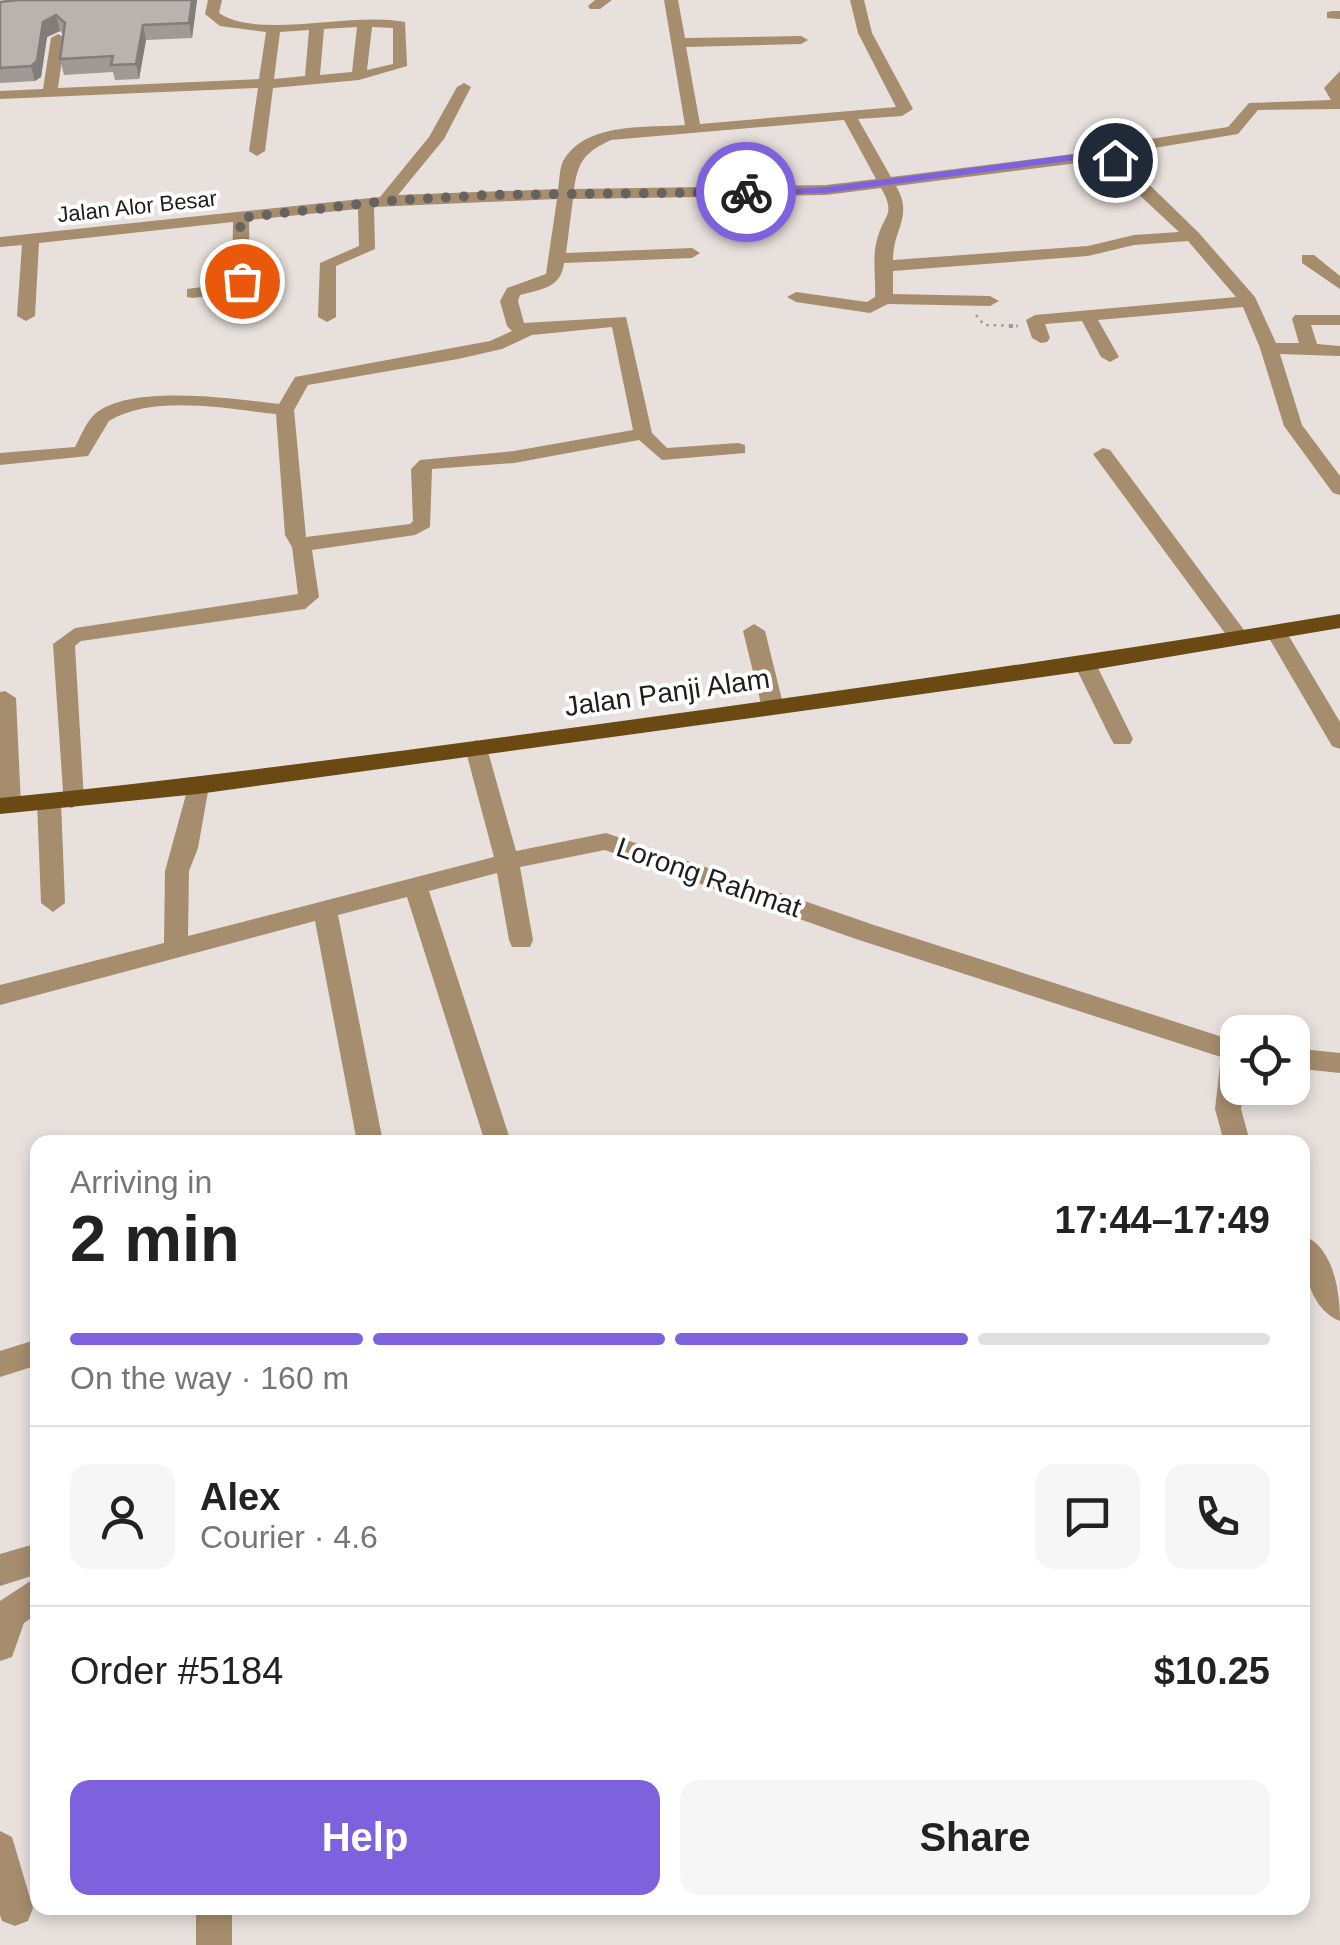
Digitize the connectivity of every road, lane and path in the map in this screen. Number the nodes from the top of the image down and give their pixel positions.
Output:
1 (215, 0) edge
2 (670, 0) edge
3 (857, 0) edge
4 (365, 23) junction
5 (317, 25) junction
6 (274, 28) junction
7 (58, 38) edge
8 (801, 40) dead end
9 (676, 43) junction
10 (1340, 75) edge
11 (359, 76) junction
12 (312, 79) junction
13 (268, 81) junction
14 (464, 87) dead end
15 (50, 91) junction
16 (0, 95) edge
17 (1340, 103) edge
18 (850, 118) junction
19 (693, 129) junction
20 (257, 151) dead end
21 (1115, 160) junction
22 (888, 183) junction
23 (565, 194) junction
24 (386, 201) junction
25 (366, 203) junction
26 (240, 218) junction
27 (1192, 236) junction
28 (32, 239) junction
29 (0, 242) edge
30 (692, 253) dead end
31 (559, 258) junction
32 (1308, 259) dead end
33 (886, 266) junction
34 (1340, 284) edge
35 (192, 293) dead end
36 (796, 297) dead end
37 (884, 299) junction
38 (983, 301) joint
39 (1272, 314) junction
40 (1087, 315) junction
41 (26, 316) dead end
42 (327, 317) dead end
43 (1340, 320) edge
44 (528, 330) junction
45 (1039, 332) joint
46 (1268, 348) junction
47 (1310, 349) junction
48 (1340, 351) edge
49 (1110, 357) dead end
50 (285, 410) junction
51 (643, 434) junction
52 (738, 450) dead end
53 (1103, 454) dead end
54 (0, 460) edge
55 (1340, 489) edge
56 (302, 547) junction
57 (1340, 621) edge
58 (754, 630) dead end
59 (1277, 633) junction
60 (1240, 639) junction
61 (1085, 664) junction
62 (5, 698) dead end
63 (774, 708) junction
64 (1122, 739) dead end
65 (1340, 741) edge
66 (476, 748) junction
67 (198, 786) junction
68 (61, 801) junction
69 (4, 806) edge
70 (507, 862) junction
71 (415, 886) junction
72 (53, 903) dead end
73 (325, 910) junction
74 (521, 940) dead end
75 (176, 948) junction
76 (0, 995) edge
77 (1220, 1047) edge
78 (1310, 1060) edge
79 (1340, 1063) edge
80 (1229, 1105) edge
81 (369, 1135) edge
82 (496, 1135) edge
83 (1235, 1135) edge
84 (1310, 1260) edge
85 (1340, 1308) edge
86 (30, 1355) edge
87 (0, 1364) edge
88 (30, 1561) edge
89 (0, 1570) edge
90 (30, 1598) edge
91 (0, 1645) edge
92 (0, 1849) edge
93 (14, 1908) dead end
94 (214, 1915) edge
95 (214, 1945) edge

1 - 6 street
2 - 9 street
3 - 18 street
4 - 5 street
4 - 11 street
4 - 11 street
5 - 6 street
5 - 12 street
6 - 13 street
7 - 15 street
8 - 9 street
9 - 19 street
10 - 17 street
11 - 12 street
12 - 13 street
13 - 15 street
13 - 20 street
14 - 24 street
15 - 16 street
17 - 21 street
18 - 19 street
18 - 22 street
19 - 23 street
21 - 22 street, Jalan Alor Besar
21 - 27 street
22 - 23 street, Jalan Alor Besar
22 - 33 street
23 - 24 street, Jalan Alor Besar
23 - 31 street
24 - 25 street, Jalan Alor Besar
25 - 26 street, Jalan Alor Besar
25 - 42 street
26 - 28 street, Jalan Alor Besar
26 - 35 street
27 - 33 street
27 - 39 street
28 - 29 street, Jalan Alor Besar
28 - 41 street
30 - 31 street
31 - 44 street
32 - 34 street
33 - 37 street
36 - 37 street
37 - 38 street
38 - 45 path
39 - 40 street
39 - 43 street
39 - 46 street
39 - 47 street
40 - 45 street
40 - 49 street
44 - 50 street
44 - 51 street
46 - 47 street
46 - 55 street
47 - 48 street
50 - 54 street
50 - 56 street
51 - 52 street
51 - 56 street
53 - 60 street
56 - 68 street
57 - 59 main road, Jalan Panji Alam
58 - 63 street
59 - 60 main road, Jalan Panji Alam
59 - 65 street
60 - 61 main road, Jalan Panji Alam
61 - 63 main road, Jalan Panji Alam
61 - 64 street
62 - 69 street
63 - 66 main road, Jalan Panji Alam
66 - 67 main road, Jalan Panji Alam
66 - 70 street
67 - 68 main road, Jalan Panji Alam
67 - 75 street
68 - 69 main road, Jalan Panji Alam
68 - 72 street
70 - 71 street, Lorong Rahmat
70 - 74 street
70 - 77 street, Lorong Rahmat
71 - 73 street, Lorong Rahmat
71 - 82 street
73 - 75 street, Lorong Rahmat
73 - 81 street
75 - 76 street, Lorong Rahmat
78 - 79 street
80 - 83 street, Lorong Rahmat
84 - 85 street
86 - 87 street
88 - 89 street
90 - 91 street
92 - 93 street
94 - 95 street

